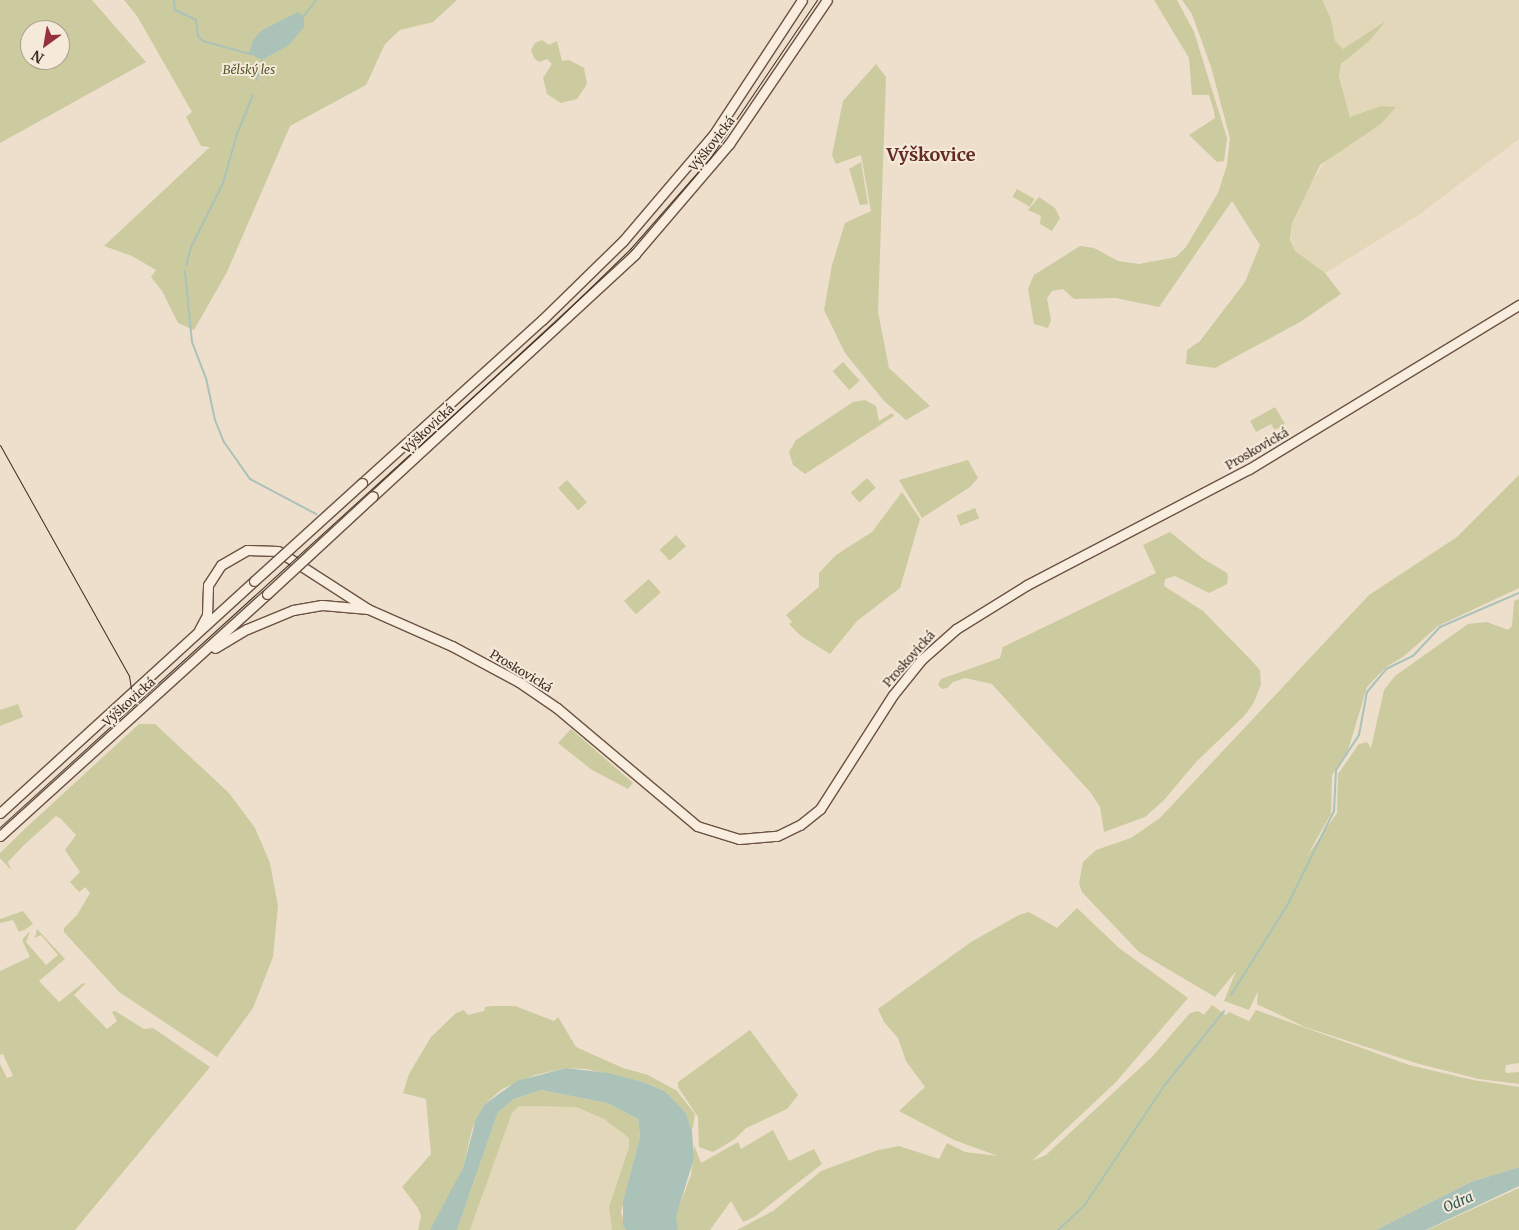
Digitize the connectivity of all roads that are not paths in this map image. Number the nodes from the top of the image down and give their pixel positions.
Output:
1 (802, 0) edge
2 (827, 0) edge
3 (1519, 305) edge
4 (231, 603) junction
5 (208, 604) junction
6 (368, 609) junction
7 (199, 630) junction
8 (191, 664) junction
9 (0, 813) edge
10 (0, 836) edge

1 - 4 street, Výškovická, bridge
2 - 8 street, Výškovická, bridge
3 - 6 street, Proskovická
4 - 5 street
4 - 7 street, Výškovická
5 - 6 street
5 - 7 street
6 - 8 street
7 - 9 street, Výškovická
8 - 10 street, Výškovická

